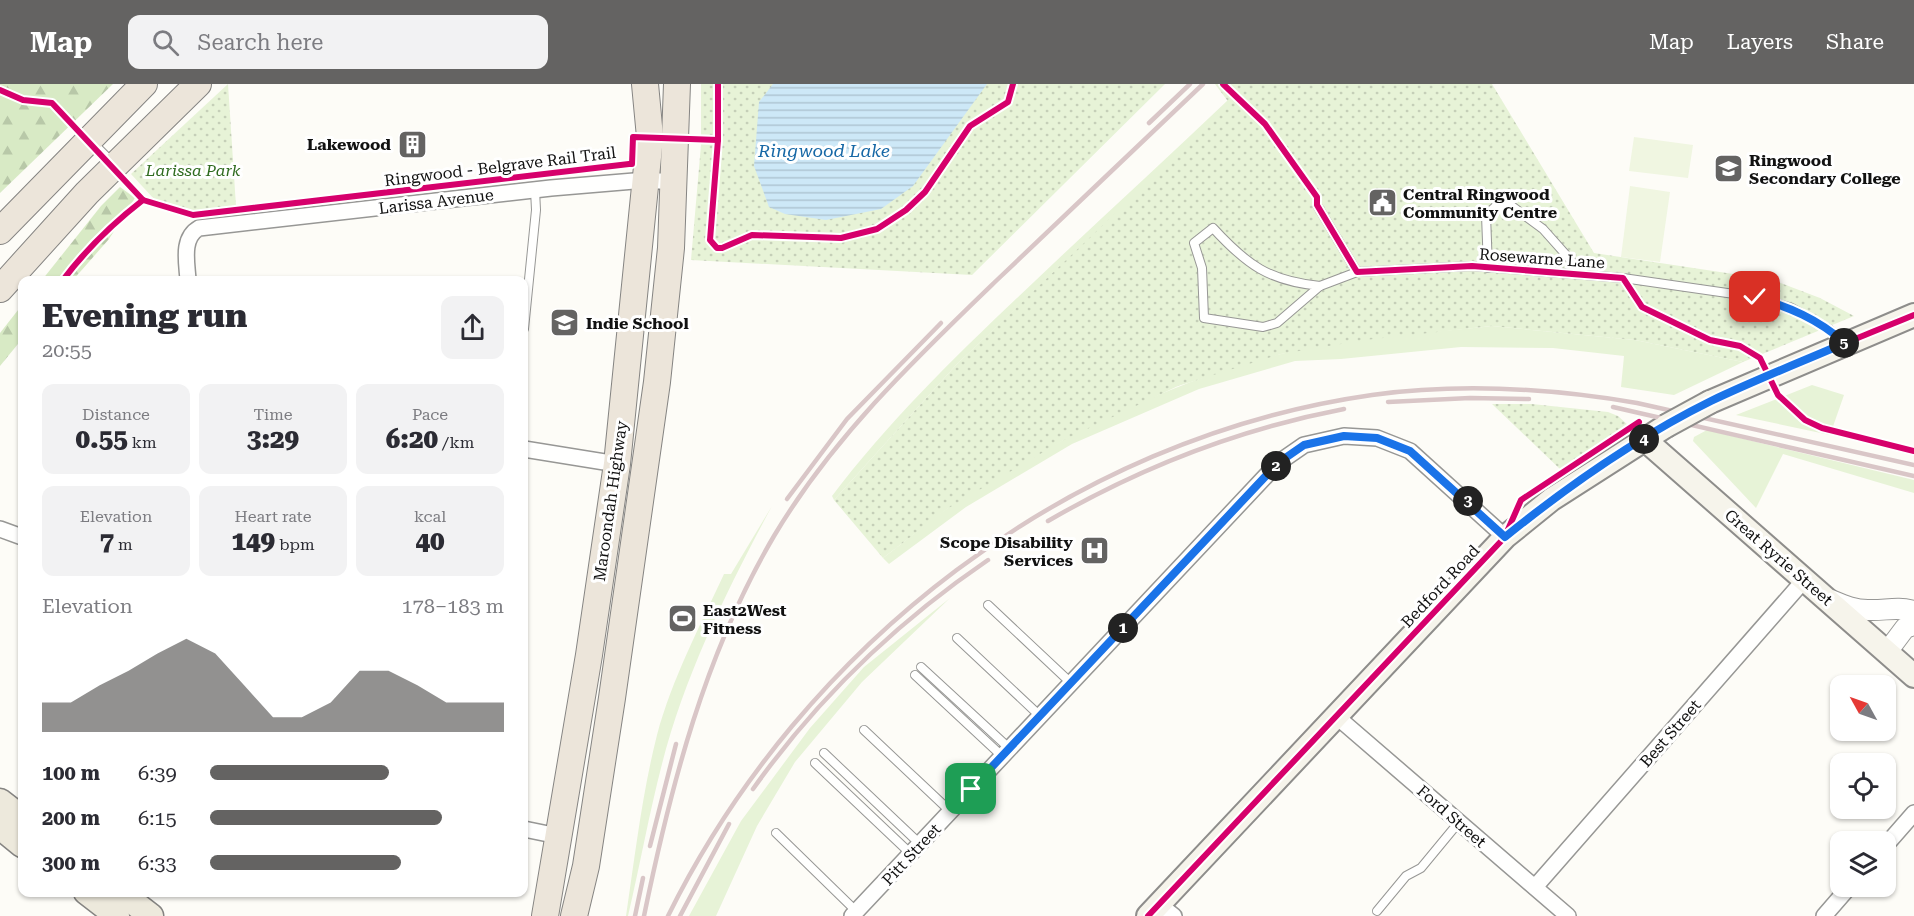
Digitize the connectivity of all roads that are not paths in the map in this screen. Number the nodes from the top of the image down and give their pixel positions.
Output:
1 (144, 84) edge
2 (198, 84) edge
3 (645, 84) edge
4 (677, 84) edge
5 (88, 139) junction
6 (114, 165) junction
7 (646, 180) junction
8 (673, 182) junction
9 (535, 190) junction
10 (1317, 205) dead end
11 (0, 231) edge
12 (1488, 268) junction
13 (1357, 272) junction
14 (1584, 275) junction
15 (188, 276) edge
16 (1320, 286) junction
17 (0, 289) edge
18 (528, 289) edge
19 (1914, 315) edge
20 (1845, 343) junction
21 (1644, 439) junction
22 (528, 450) edge
23 (617, 464) junction
24 (0, 529) edge
25 (18, 536) edge
26 (1505, 537) junction
27 (1804, 579) junction
28 (1826, 598) junction
29 (988, 605) dead end
30 (1914, 611) edge
31 (1914, 625) edge
32 (957, 638) dead end
33 (1887, 652) junction
34 (921, 667) dead end
35 (915, 675) dead end
36 (1914, 675) edge
37 (1071, 683) junction
38 (582, 694) junction
39 (612, 698) junction
40 (1040, 716) junction
41 (1336, 716) junction
42 (864, 730) dead end
43 (824, 753) dead end
44 (1006, 753) junction
45 (815, 763) dead end
46 (0, 801) edge
47 (951, 812) junction
48 (1914, 813) edge
49 (1459, 822) junction
50 (528, 830) edge
51 (17, 833) edge
52 (776, 833) dead end
53 (1896, 834) edge
54 (558, 836) junction
55 (915, 849) junction
56 (1535, 887) junction
57 (94, 897) edge
58 (1840, 897) edge
59 (112, 908) edge
60 (1377, 911) dead end
61 (1160, 912) edge
62 (854, 914) edge
63 (151, 916) edge
64 (545, 916) edge
65 (574, 916) edge
66 (1568, 916) edge
67 (1824, 916) edge

1 - 5 highway
2 - 6 highway
3 - 7 highway, Maroondah Highway
4 - 8 highway, Maroondah Highway
5 - 6 lane
5 - 11 highway
6 - 17 highway
7 - 8 street, Larissa Avenue
7 - 9 street, Larissa Avenue
7 - 23 highway, Maroondah Highway
8 - 39 highway, Maroondah Highway
9 - 15 street, Larissa Avenue
9 - 18 lane
10 - 13 lane
12 - 13 lane, Rosewarne Lane
12 - 14 lane, Rosewarne Lane
12 - 14 lane
13 - 16 lane, Rosewarne Lane
14 - 20 lane, Rosewarne Lane
16 - 16 lane
19 - 20 main road, Bedford Road
20 - 21 main road, Bedford Road, bridge
21 - 26 main road, Bedford Road
21 - 27 main road, Great Ryrie Street
22 - 23 street
23 - 38 highway, Maroondah Highway
24 - 25 street
26 - 37 street, Pitt Street
26 - 41 main road, Bedford Road
27 - 28 main road, Great Ryrie Street
27 - 56 street, Best Street
28 - 30 street
28 - 33 main road, Great Ryrie Street
29 - 37 lane
31 - 33 street
32 - 40 lane
33 - 36 main road, Great Ryrie Street
34 - 44 lane
35 - 44 lane
37 - 40 street, Pitt Street
38 - 39 highway
38 - 54 highway, Maroondah Highway
39 - 65 highway, Maroondah Highway
40 - 44 street, Pitt Street
41 - 49 street, Ford Street
41 - 61 main road, Bedford Road
42 - 47 lane
43 - 55 lane
44 - 47 street, Pitt Street
45 - 55 lane
46 - 51 main road
47 - 55 street, Pitt Street
48 - 53 street
49 - 56 street, Ford Street
49 - 60 lane
50 - 54 street
52 - 62 lane
54 - 64 highway, Maroondah Highway
55 - 62 street, Pitt Street
56 - 66 street, Ford Street
57 - 59 main road
58 - 67 street
59 - 63 main road

